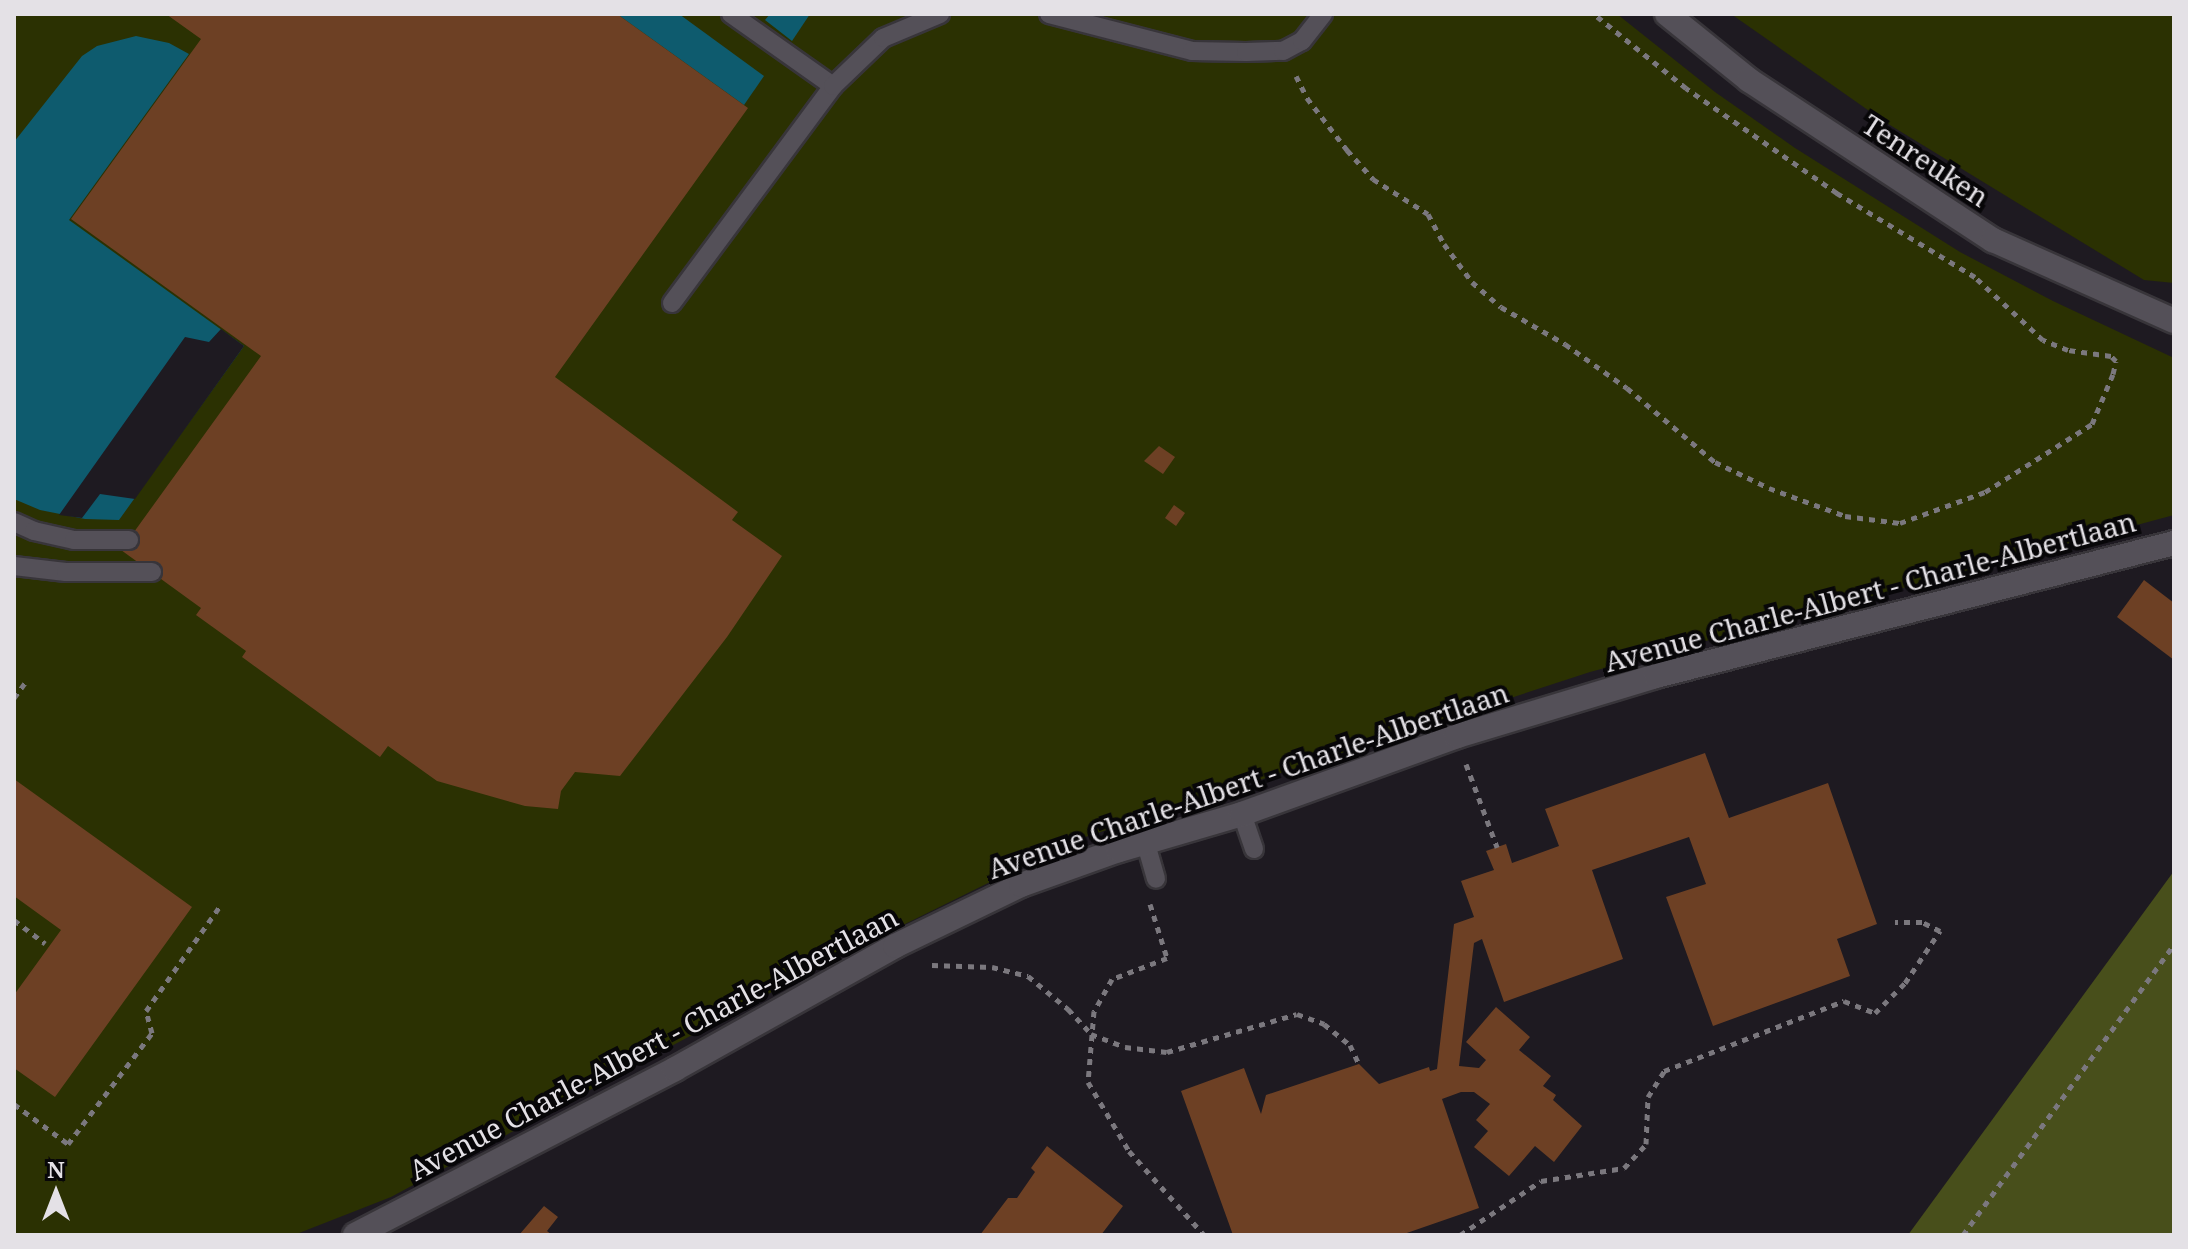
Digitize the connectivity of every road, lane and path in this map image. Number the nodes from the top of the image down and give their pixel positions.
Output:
1 (731, 14) edge
2 (940, 14) edge
3 (1049, 14) edge
4 (1323, 14) edge
5 (1594, 14) edge
6 (1667, 14) edge
7 (1283, 51) junction
8 (833, 86) junction
9 (672, 303) dead end
10 (2174, 321) edge
11 (14, 522) edge
12 (129, 540) dead end
13 (2174, 543) edge
14 (14, 566) edge
15 (152, 572) dead end
16 (25, 683) dead end
17 (14, 698) edge
18 (1466, 763) dead end
19 (1242, 814) junction
20 (1146, 844) junction
21 (1497, 847) dead end
22 (1254, 849) dead end
23 (1152, 888) joint
24 (220, 906) dead end
25 (14, 920) edge
26 (1895, 922) dead end
27 (45, 943) dead end
28 (2174, 945) edge
29 (932, 965) dead end
30 (1091, 1034) junction
31 (1359, 1064) dead end
32 (14, 1104) edge
33 (372, 1232) edge
34 (1204, 1235) edge
35 (1460, 1235) edge
36 (1963, 1235) edge

1 - 8 lane
2 - 8 lane
3 - 7 lane
4 - 7 lane
5 - 7 path
6 - 10 street, Tenreuken
8 - 9 lane
11 - 12 lane
13 - 19 street, Avenue Charle-Albert - Charle-Albertlaan
14 - 15 lane
16 - 17 path
18 - 21 path
19 - 20 street, Avenue Charle-Albert - Charle-Albertlaan
19 - 22 lane
20 - 23 lane
20 - 33 street, Avenue Charle-Albert - Charle-Albertlaan
23 - 30 path
24 - 32 path
25 - 27 path
26 - 35 path
28 - 36 path
29 - 30 path
30 - 31 path
30 - 34 path

